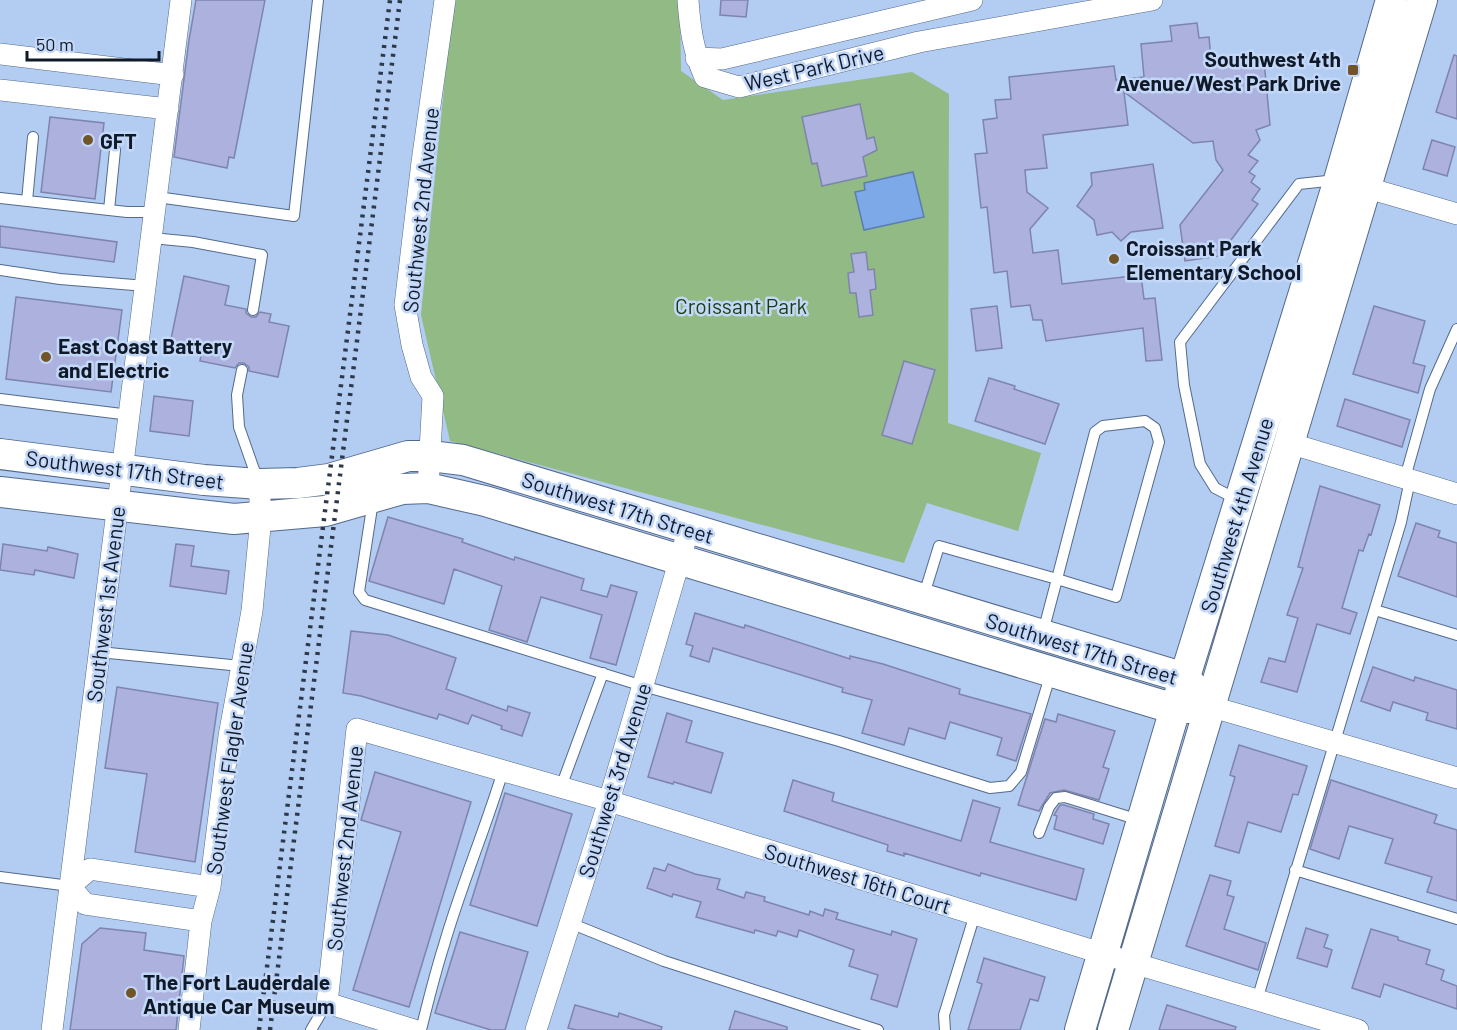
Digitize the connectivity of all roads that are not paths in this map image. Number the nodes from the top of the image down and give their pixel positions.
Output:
1 (181, 0) edge
2 (318, 0) edge
3 (445, 0) edge
4 (688, 0) edge
5 (972, 0) edge
6 (1152, 0) edge
7 (1391, 0) edge
8 (1422, 0) edge
9 (913, 6) edge
10 (919, 42) junction
11 (0, 54) edge
12 (696, 58) junction
13 (172, 75) junction
14 (0, 90) edge
15 (168, 109) junction
16 (33, 137) dead end
17 (115, 150) dead end
18 (1352, 183) junction
19 (0, 198) edge
20 (27, 201) junction
21 (156, 204) junction
22 (109, 210) junction
23 (1457, 214) edge
24 (152, 238) junction
25 (0, 270) edge
26 (146, 286) junction
27 (253, 310) dead end
28 (1457, 328) edge
29 (242, 370) dead end
30 (0, 399) edge
31 (130, 415) junction
32 (1289, 443) junction
33 (0, 454) edge
34 (430, 456) junction
35 (123, 470) junction
36 (1408, 479) junction
37 (260, 484) junction
38 (428, 488) junction
39 (0, 492) edge
40 (1457, 494) edge
41 (373, 498) junction
42 (1240, 502) junction
43 (117, 507) junction
44 (261, 518) junction
45 (689, 528) junction
46 (681, 561) junction
47 (1057, 579) junction
48 (923, 598) junction
49 (1375, 610) junction
50 (1042, 634) junction
51 (1457, 635) edge
52 (99, 652) junction
53 (241, 666) junction
54 (1051, 672) junction
55 (603, 673) junction
56 (1185, 678) junction
57 (643, 686) junction
58 (1209, 706) junction
59 (1175, 710) junction
60 (357, 729) joint
61 (1335, 743) junction
62 (503, 771) junction
63 (1457, 778) edge
64 (561, 787) junction
65 (609, 801) junction
66 (1142, 821) junction
67 (1039, 833) dead end
68 (1295, 870) junction
69 (0, 877) edge
70 (70, 886) junction
71 (210, 887) junction
72 (975, 914) junction
73 (1457, 919) edge
74 (201, 921) junction
75 (570, 923) junction
76 (1103, 954) junction
77 (1133, 963) junction
78 (1257, 1000) junction
79 (327, 1003) junction
80 (52, 1030) edge
81 (189, 1030) edge
82 (312, 1030) edge
83 (414, 1030) edge
84 (421, 1030) edge
85 (536, 1030) edge
86 (878, 1030) edge
87 (945, 1030) edge
88 (1080, 1030) edge
89 (1113, 1030) edge
90 (1358, 1030) edge

1 - 13 street, Southwest 1st Avenue
2 - 21 lane
3 - 34 street, Southwest 2nd Avenue
4 - 12 street
5 - 9 street, West Park Drive
6 - 10 street, West Park Drive
7 - 18 main road, Southwest 4th Avenue
8 - 18 main road, Southwest 4th Avenue
9 - 10 street
9 - 12 street, West Park Drive
10 - 12 street, West Park Drive
11 - 13 street
13 - 15 street, Southwest 1st Avenue
14 - 15 street
15 - 21 street, Southwest 1st Avenue
16 - 20 lane
17 - 22 lane
18 - 23 street
18 - 32 main road, Southwest 4th Avenue
18 - 42 main road, Southwest 4th Avenue
18 - 42 lane
19 - 20 lane
20 - 22 lane
21 - 22 lane
21 - 24 street, Southwest 1st Avenue
24 - 26 street, Southwest 1st Avenue
24 - 27 lane
25 - 26 lane
26 - 31 street, Southwest 1st Avenue
28 - 36 lane
29 - 37 lane
30 - 31 lane
31 - 35 street, Southwest 1st Avenue
32 - 36 street
32 - 58 main road, Southwest 4th Avenue
33 - 35 main road, Southwest 17th Street
34 - 37 main road, Southwest 17th Street
34 - 38 street, Southwest 2nd Avenue
34 - 45 main road, Southwest 17th Street
35 - 37 main road, Southwest 17th Street
35 - 43 street, Southwest 1st Avenue
36 - 40 street
36 - 49 lane
37 - 44 street, Southwest Flagler Avenue
38 - 41 main road, Southwest 17th Street
38 - 46 main road, Southwest 17th Street
39 - 43 main road, Southwest 17th Street
41 - 44 main road, Southwest 17th Street
41 - 55 lane
42 - 56 main road, Southwest 4th Avenue
43 - 44 main road, Southwest 17th Street
43 - 52 street, Southwest 1st Avenue
44 - 53 street, Southwest Flagler Avenue
45 - 46 street, Southwest 3rd Avenue
45 - 48 main road, Southwest 17th Street
46 - 54 main road, Southwest 17th Street
46 - 57 street, Southwest 3rd Avenue
47 - 47 lane
47 - 48 lane
47 - 50 lane
48 - 50 main road, Southwest 17th Street
49 - 51 lane
49 - 61 lane
50 - 56 main road, Southwest 17th Street
52 - 53 lane
52 - 70 street, Southwest 1st Avenue
53 - 71 street, Southwest Flagler Avenue
54 - 57 lane
54 - 59 main road, Southwest 17th Street
55 - 57 lane
55 - 64 lane
56 - 58 main road, Southwest 17th Street
56 - 59 main road, Southwest 4th Avenue
57 - 65 street, Southwest 3rd Avenue
58 - 59 main road, Southwest 17th Street
58 - 61 street, Southwest 17th Street
58 - 77 main road, Southwest 4th Avenue
59 - 66 main road, Southwest 4th Avenue
60 - 62 street, Southwest 16th Court
60 - 79 street, Southwest 2nd Avenue
61 - 63 street, Southwest 17th Street
61 - 68 lane
62 - 64 street, Southwest 16th Court
62 - 84 lane
64 - 65 street, Southwest 16th Court
65 - 72 street, Southwest 16th Court
65 - 75 street, Southwest 3rd Avenue
66 - 67 lane
66 - 76 main road, Southwest 4th Avenue
68 - 73 lane
68 - 78 lane
69 - 70 lane
70 - 71 street
70 - 74 street
70 - 80 street, Southwest 1st Avenue
71 - 74 street, Southwest Flagler Avenue
72 - 76 street, Southwest 16th Court
72 - 87 lane
74 - 81 street, Southwest Flagler Avenue
75 - 85 street, Southwest 3rd Avenue
75 - 86 lane
76 - 77 street, Southwest 16th Court
76 - 88 main road, Southwest 4th Avenue
77 - 78 street, Southwest 16th Court
77 - 89 main road, Southwest 4th Avenue
78 - 90 street, Southwest 16th Court
79 - 82 lane
79 - 83 street

